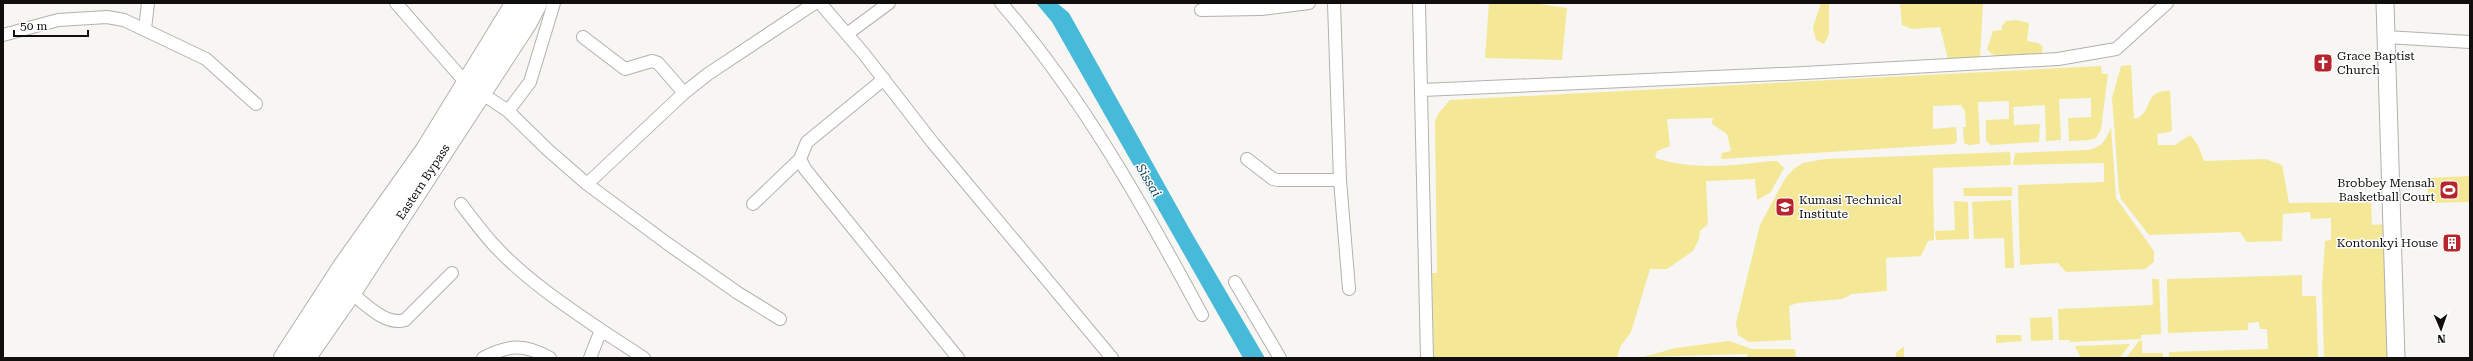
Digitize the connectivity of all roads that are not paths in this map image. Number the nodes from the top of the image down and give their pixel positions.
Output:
1 (148, 3) edge
2 (396, 3) edge
3 (517, 3) edge
4 (536, 3) edge
5 (554, 3) edge
6 (815, 3) edge
7 (820, 3) edge
8 (889, 3) edge
9 (1001, 3) edge
10 (1309, 3) edge
11 (1334, 3) edge
12 (1419, 3) edge
13 (2167, 3) edge
14 (2385, 3) edge
15 (1201, 10) dead end
16 (145, 29) junction
17 (846, 34) junction
18 (3, 35) edge
19 (583, 37) dead end
20 (2386, 37) junction
21 (2470, 42) edge
22 (884, 79) junction
23 (473, 88) junction
24 (1422, 90) junction
25 (684, 93) junction
26 (256, 104) dead end
27 (508, 111) junction
28 (1248, 158) dead end
29 (800, 159) junction
30 (1340, 180) junction
31 (587, 184) junction
32 (461, 204) dead end
33 (753, 204) dead end
34 (452, 273) dead end
35 (1234, 282) dead end
36 (1349, 289) dead end
37 (350, 292) junction
38 (1202, 315) dead end
39 (780, 319) dead end
40 (601, 330) junction
41 (285, 358) edge
42 (304, 358) edge
43 (483, 358) edge
44 (550, 358) edge
45 (590, 358) edge
46 (644, 358) edge
47 (958, 358) edge
48 (1112, 358) edge
49 (1280, 358) edge
50 (1427, 358) edge
51 (2396, 358) edge

1 - 16 street
2 - 23 street
3 - 23 highway, Eastern Bypass
4 - 23 highway, Eastern Bypass
5 - 27 street
6 - 25 street
7 - 17 street
8 - 17 street
9 - 38 street
10 - 15 street
11 - 30 street
12 - 24 street
13 - 24 street
14 - 20 street
16 - 18 street
16 - 26 street
17 - 22 street
19 - 25 street
20 - 21 street
20 - 51 street
22 - 29 street
22 - 48 street
23 - 27 street
23 - 37 highway, Eastern Bypass
23 - 41 highway, Eastern Bypass
24 - 50 street
25 - 31 street
27 - 31 street
28 - 30 street
29 - 33 street
29 - 47 street
30 - 36 street
31 - 39 street
32 - 40 street
34 - 37 street
35 - 49 street
37 - 42 highway, Eastern Bypass
40 - 45 street
40 - 46 street
43 - 44 street

